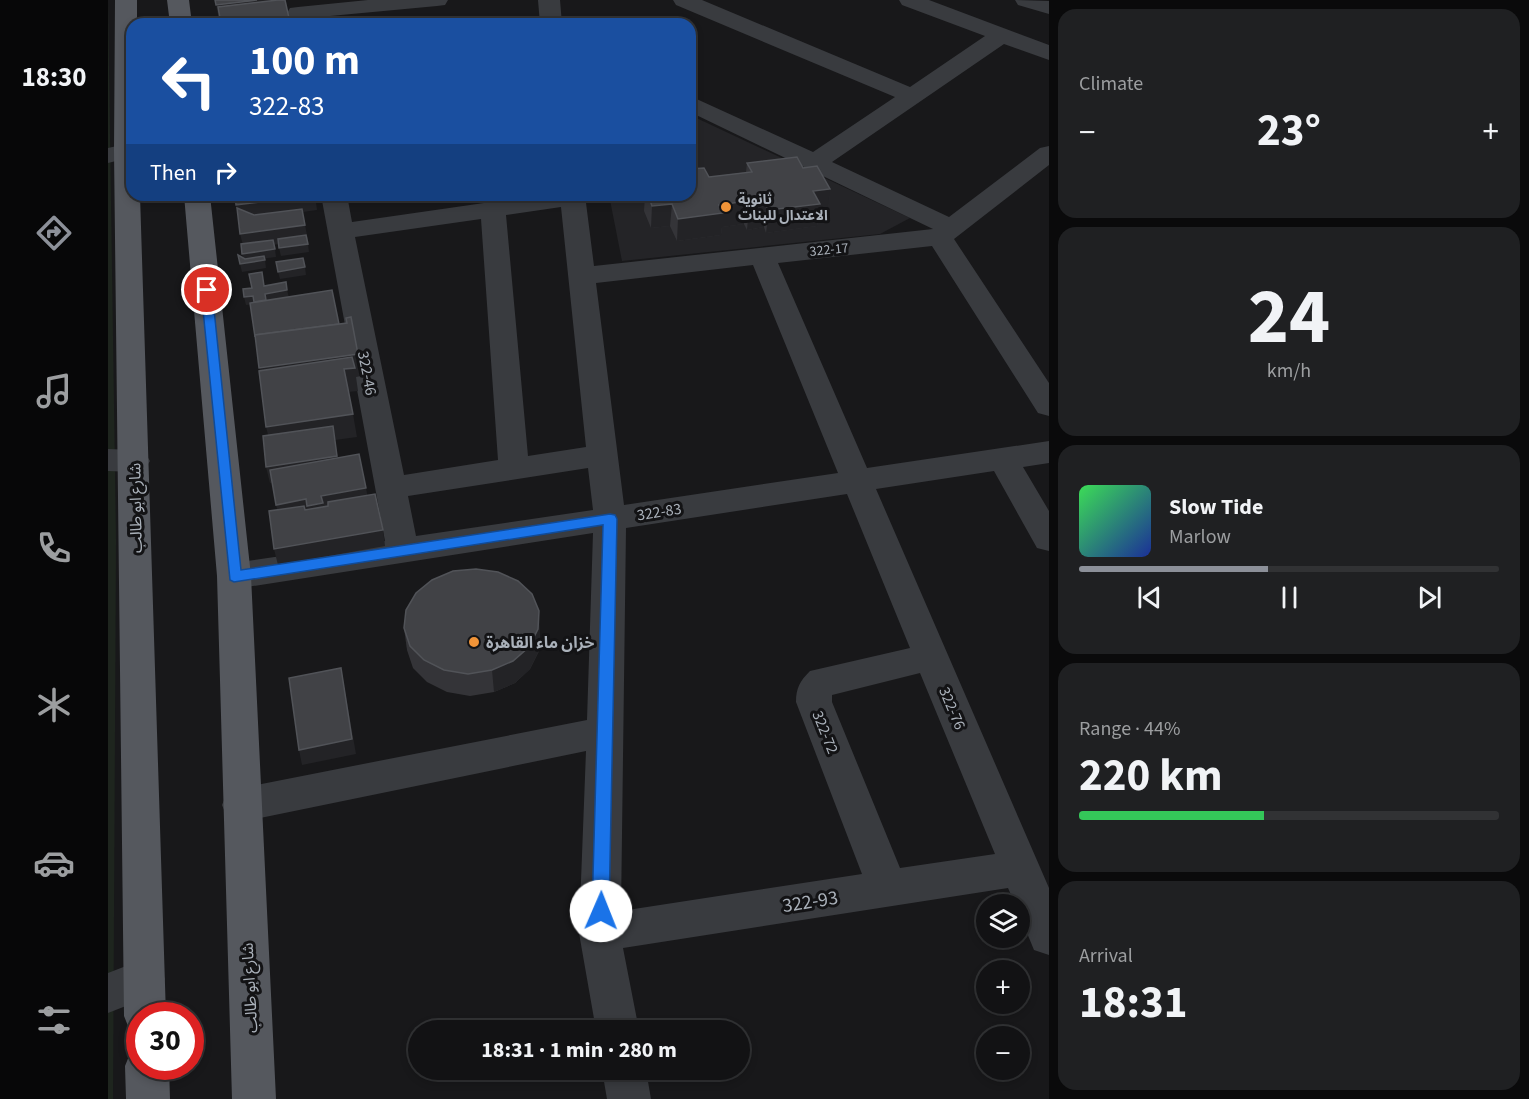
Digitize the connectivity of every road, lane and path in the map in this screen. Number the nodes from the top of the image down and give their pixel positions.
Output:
1 (126, 0) edge
2 (178, 0) edge
3 (437, 0) edge
4 (549, 0) edge
5 (684, 0) edge
6 (910, 0) edge
7 (1026, 0) edge
8 (1049, 8) edge
9 (298, 12) edge
10 (180, 18) edge
11 (550, 18) edge
12 (1002, 35) junction
13 (1049, 53) edge
14 (912, 96) junction
15 (696, 106) edge
16 (1049, 153) edge
17 (117, 154) edge
18 (815, 162) junction
19 (198, 201) edge
20 (335, 201) edge
21 (548, 201) edge
22 (572, 201) edge
23 (493, 210) junction
24 (341, 231) junction
25 (946, 232) junction
26 (762, 256) junction
27 (581, 276) junction
28 (1049, 406) edge
29 (1049, 452) edge
30 (603, 455) junction
31 (1003, 459) junction
32 (121, 460) edge
33 (514, 469) junction
34 (857, 481) junction
35 (390, 488) junction
36 (610, 519) junction
37 (1049, 539) edge
38 (403, 551) junction
39 (234, 576) junction
40 (931, 657) junction
41 (605, 732) junction
42 (241, 805) junction
43 (1020, 868) junction
44 (888, 889) junction
45 (600, 933) junction
46 (1049, 936) edge
47 (132, 996) edge
48 (615, 1020) edge
49 (147, 1080) edge
50 (626, 1080) edge
51 (148, 1099) edge
52 (254, 1099) edge
53 (629, 1099) edge

1 - 17 main road, شارع ابو طالب
2 - 10 main road
3 - 9 street
4 - 11 street
5 - 14 street
6 - 12 street
7 - 8 street
12 - 13 street
12 - 14 street
14 - 18 street
15 - 18 street
16 - 25 street
17 - 32 main road, شارع ابو طالب
18 - 25 street
19 - 39 main road, شارع ابو طالب
20 - 24 street, 322-46
21 - 23 street
22 - 27 street
23 - 24 street
23 - 33 street
24 - 35 street, 322-46
25 - 26 street, 322-17
25 - 28 street
26 - 27 street, 322-17
26 - 34 street, 322-76
27 - 30 street
29 - 31 street, 322-83
30 - 33 street
30 - 36 street
31 - 34 street, 322-83
31 - 37 street
32 - 47 main road, شارع ابو طالب
33 - 35 street
34 - 36 street, 322-83
34 - 40 street, 322-76
35 - 38 street, 322-46
36 - 38 street, 322-83
36 - 41 street
38 - 39 street, 322-83
39 - 42 main road, شارع ابو طالب
40 - 43 street, 322-76
40 - 44 street, 322-72
41 - 42 street
41 - 45 street
42 - 52 main road, شارع ابو طالب
43 - 44 street, 322-93
43 - 46 street, 322-76
44 - 45 street, 322-93
45 - 48 street
49 - 51 main road
50 - 53 street

